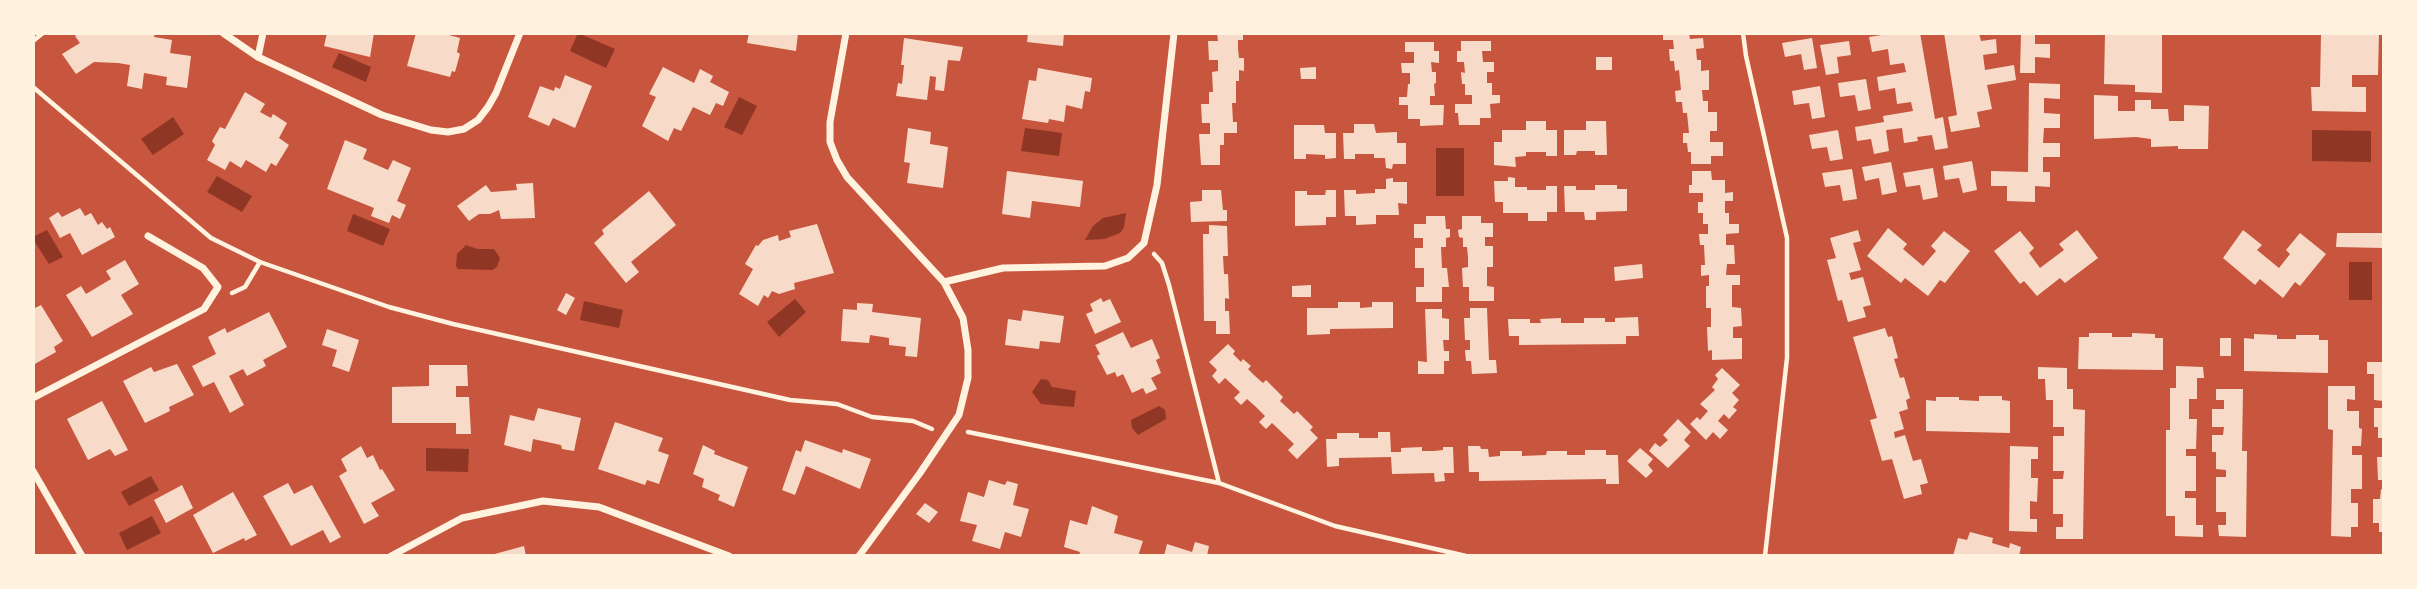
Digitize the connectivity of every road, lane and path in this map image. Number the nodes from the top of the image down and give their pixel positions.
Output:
1 (43, 33) edge
2 (223, 33) edge
3 (263, 33) edge
4 (520, 33) edge
5 (846, 33) edge
6 (1174, 33) edge
7 (1743, 33) edge
8 (33, 41) edge
9 (258, 57) junction
10 (33, 88) edge
11 (148, 236) dead end
12 (1144, 243) junction
13 (944, 282) junction
14 (33, 398) edge
15 (934, 430) dead end
16 (969, 432) dead end
17 (33, 471) edge
18 (1219, 483) junction
19 (82, 556) edge
20 (391, 556) edge
21 (729, 556) edge
22 (859, 556) edge
23 (1465, 556) edge
24 (1765, 556) edge

1 - 8 path
2 - 9 street
3 - 9 street
4 - 9 street
5 - 13 street
6 - 12 street
7 - 24 path
10 - 15 path
11 - 14 street
12 - 13 street
12 - 18 path
13 - 22 street
16 - 18 path
17 - 19 street
18 - 23 path
20 - 21 street

